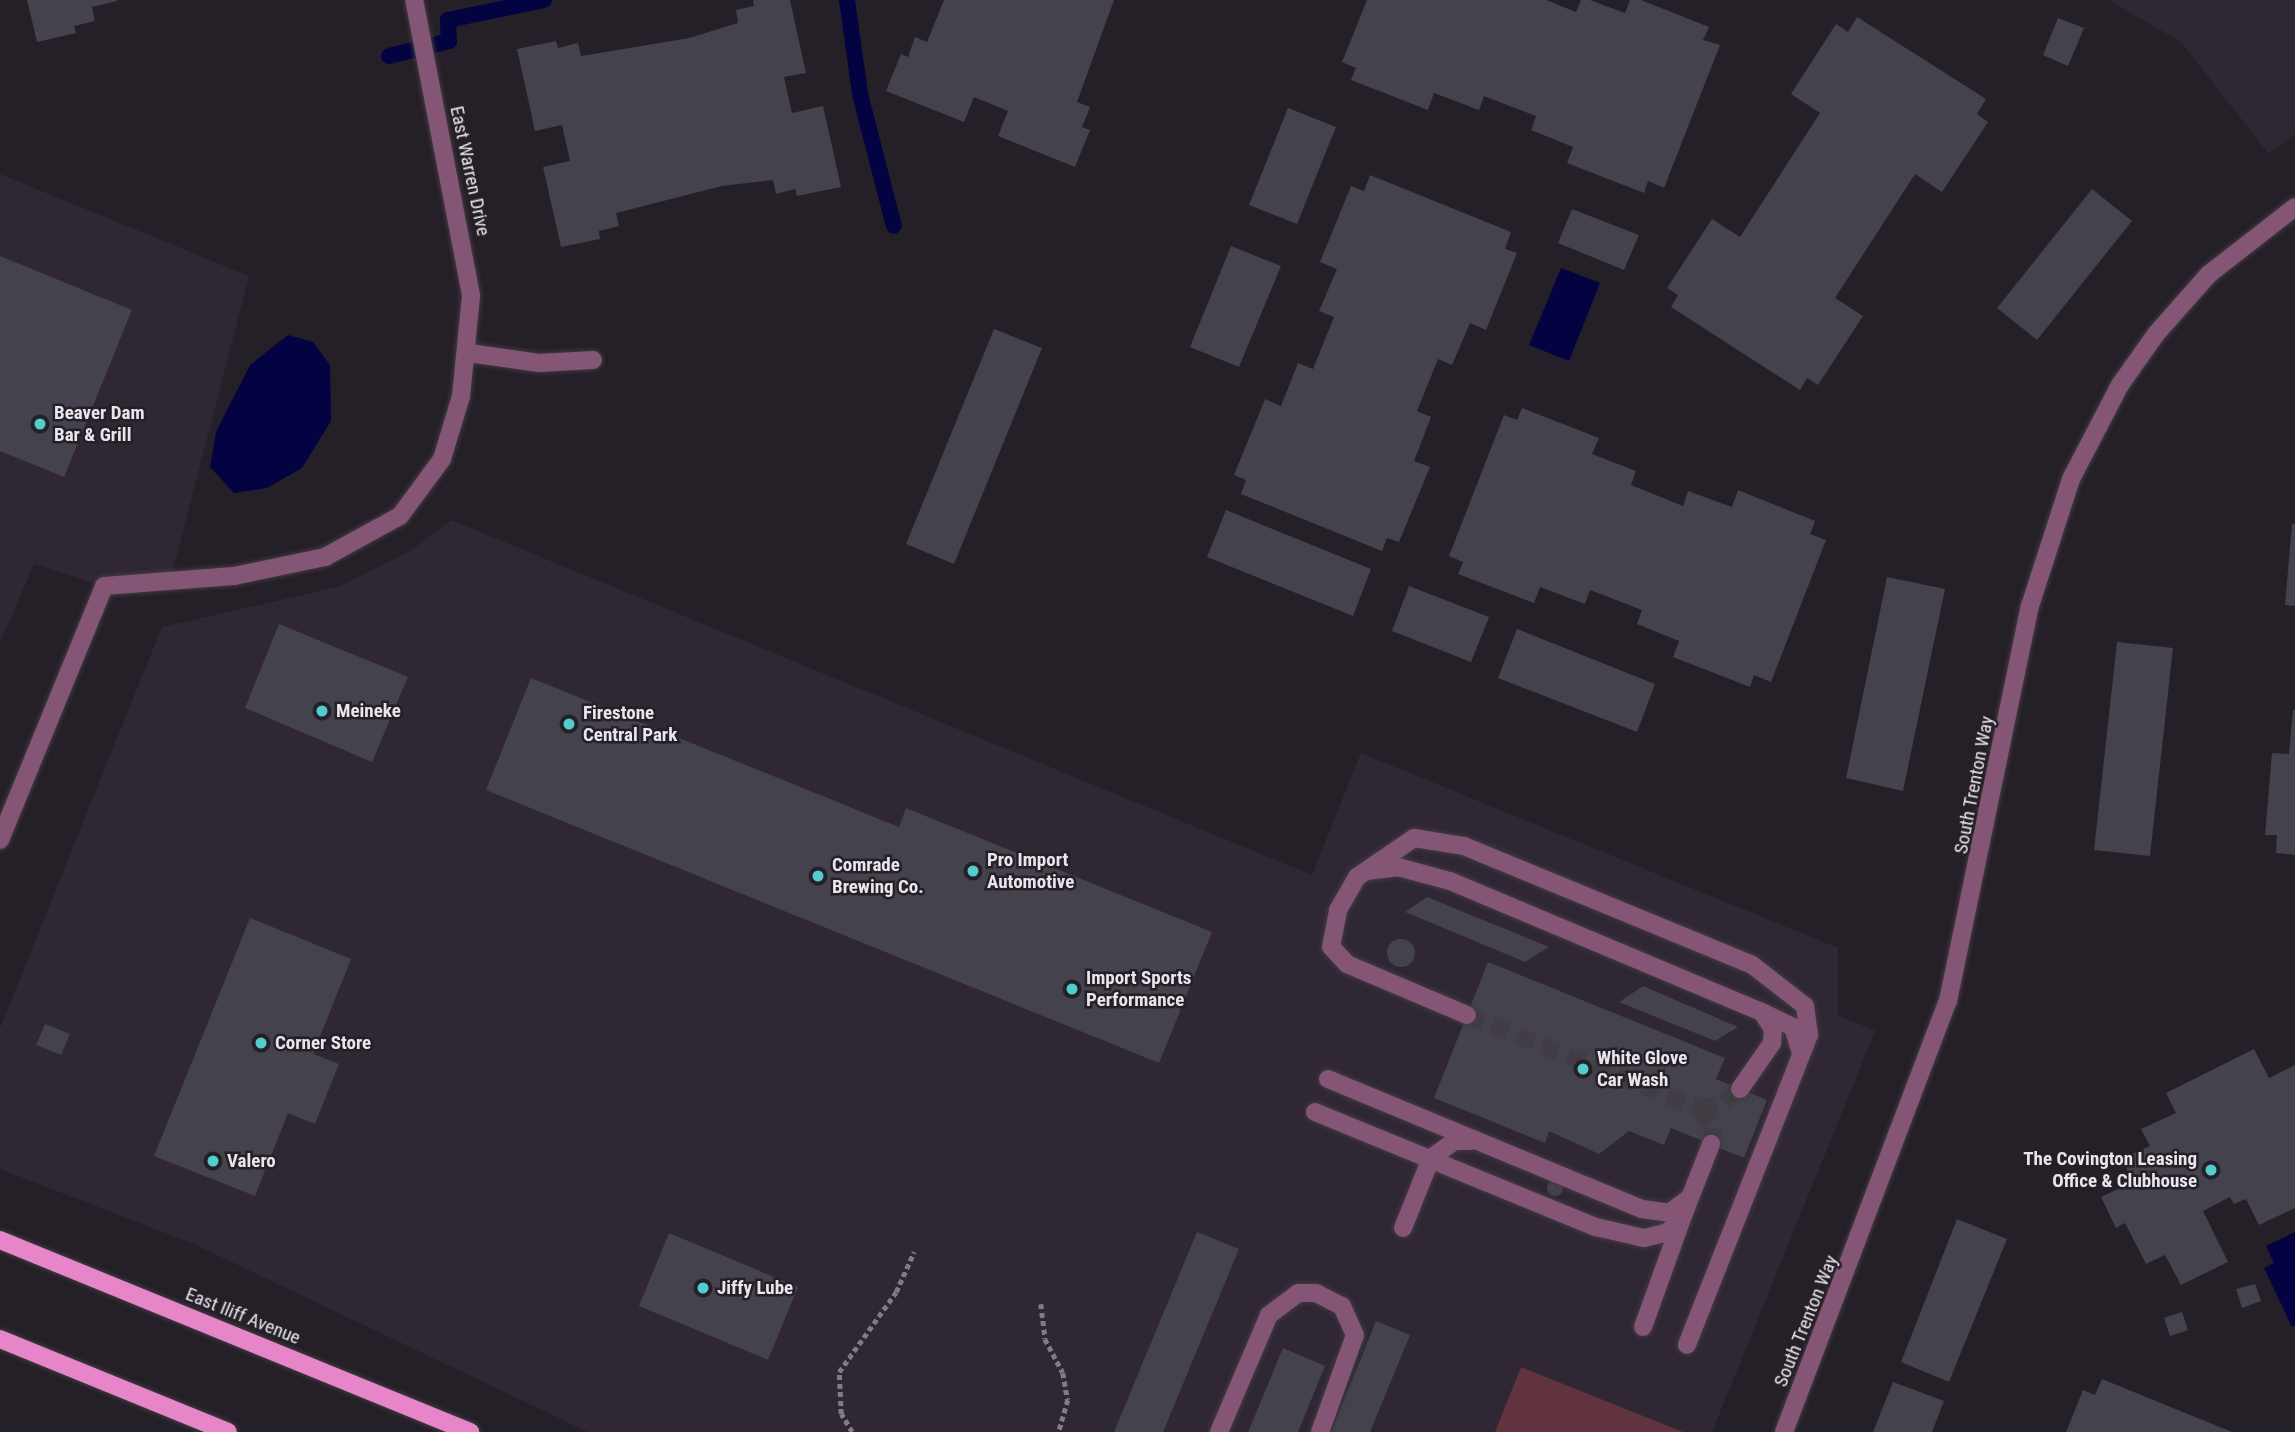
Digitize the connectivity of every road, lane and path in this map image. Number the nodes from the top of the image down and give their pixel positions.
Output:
1 (414, 0) edge
2 (2295, 207) edge
3 (469, 353) junction
4 (593, 360) dead end
5 (0, 840) edge
6 (1357, 877) junction
7 (1762, 1012) junction
8 (1467, 1014) tunnel mouth
9 (1800, 1060) junction
10 (1328, 1079) dead end
11 (1740, 1089) tunnel mouth
12 (1315, 1112) dead end
13 (1484, 1143) junction
14 (1711, 1144) tunnel mouth
15 (1431, 1158) junction
16 (1692, 1194) junction
17 (1681, 1221) junction
18 (1403, 1228) dead end
19 (0, 1240) edge
20 (914, 1252) dead end
21 (1041, 1304) dead end
22 (1643, 1327) dead end
23 (0, 1339) edge
24 (1687, 1345) dead end
25 (228, 1432) edge
26 (470, 1432) edge
27 (852, 1432) edge
28 (1059, 1432) edge
29 (1219, 1432) edge
30 (1320, 1432) edge
31 (1784, 1432) edge

1 - 3 street, East Warren Drive
2 - 31 street, South Trenton Way
3 - 4 street
3 - 5 street, East Warren Drive
6 - 7 street
6 - 8 street
6 - 9 street
7 - 9 street
7 - 11 street
9 - 24 street
10 - 13 street
12 - 15 street
13 - 15 street
13 - 16 street
14 - 16 street
15 - 17 street
15 - 18 street
16 - 17 street
17 - 22 street
19 - 26 main road, East Iliff Avenue
20 - 27 path
21 - 28 path
23 - 25 main road
29 - 30 street

